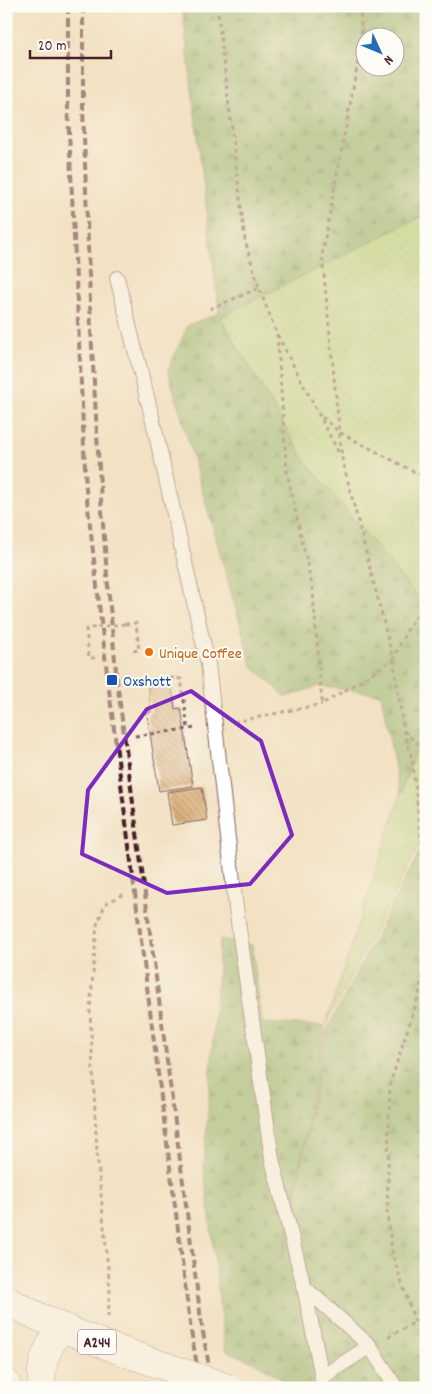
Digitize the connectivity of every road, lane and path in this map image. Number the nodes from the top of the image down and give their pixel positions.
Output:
1 (217, 6) edge
2 (360, 6) edge
3 (117, 278) dead end
4 (260, 288) junction
5 (210, 309) dead end
6 (277, 334) junction
7 (320, 415) junction
8 (339, 432) junction
9 (342, 458) junction
10 (426, 478) edge
11 (426, 604) edge
12 (130, 650) dead end
13 (95, 658) dead end
14 (393, 659) junction
15 (181, 679) dead end
16 (130, 684) dead end
17 (322, 704) junction
18 (215, 726) junction
19 (188, 729) dead end
20 (404, 731) junction
21 (135, 736) dead end
22 (426, 751) edge
23 (426, 880) edge
24 (124, 894) dead end
25 (426, 954) edge
26 (304, 1287) junction
27 (6, 1300) edge
28 (426, 1316) edge
29 (415, 1322) junction
30 (60, 1327) junction
31 (100, 1344) junction
32 (370, 1346) junction
33 (322, 1382) edge
34 (6, 1384) edge
35 (7, 1388) edge
36 (42, 1388) edge
37 (228, 1388) edge
38 (396, 1388) edge

1 - 4 path
2 - 8 path
3 - 18 lane
4 - 5 path
4 - 6 path
6 - 7 path
6 - 17 path
7 - 8 path
7 - 9 path
8 - 9 path
8 - 10 path
9 - 14 path
11 - 14 path
12 - 13 path, bridge
14 - 17 path
14 - 20 path
15 - 16 path
17 - 18 path
18 - 26 lane
19 - 21 path
20 - 22 path
20 - 23 path
24 - 31 path
25 - 29 path
26 - 32 lane
26 - 33 lane
27 - 30 main road, A244
28 - 29 path
29 - 32 path
30 - 31 main road, A244
30 - 36 main road
31 - 37 main road, A244, bridge
32 - 33 lane
32 - 38 lane
34 - 35 main road

